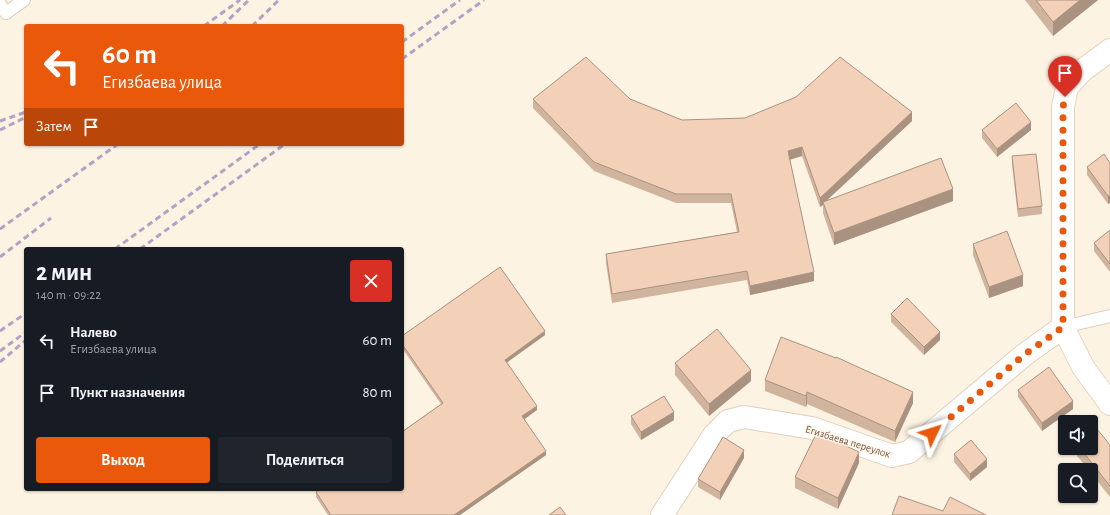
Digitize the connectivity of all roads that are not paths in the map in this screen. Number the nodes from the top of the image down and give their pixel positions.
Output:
1 (24, 0) edge
2 (0, 4) edge
3 (1110, 50) edge
4 (1110, 316) edge
5 (1063, 327) junction
6 (1110, 404) edge
7 (662, 515) edge

1 - 2 lane
3 - 5 street
4 - 5 lane, Егизбаева переулок
5 - 6 street
5 - 7 street, Егизбаева переулок

